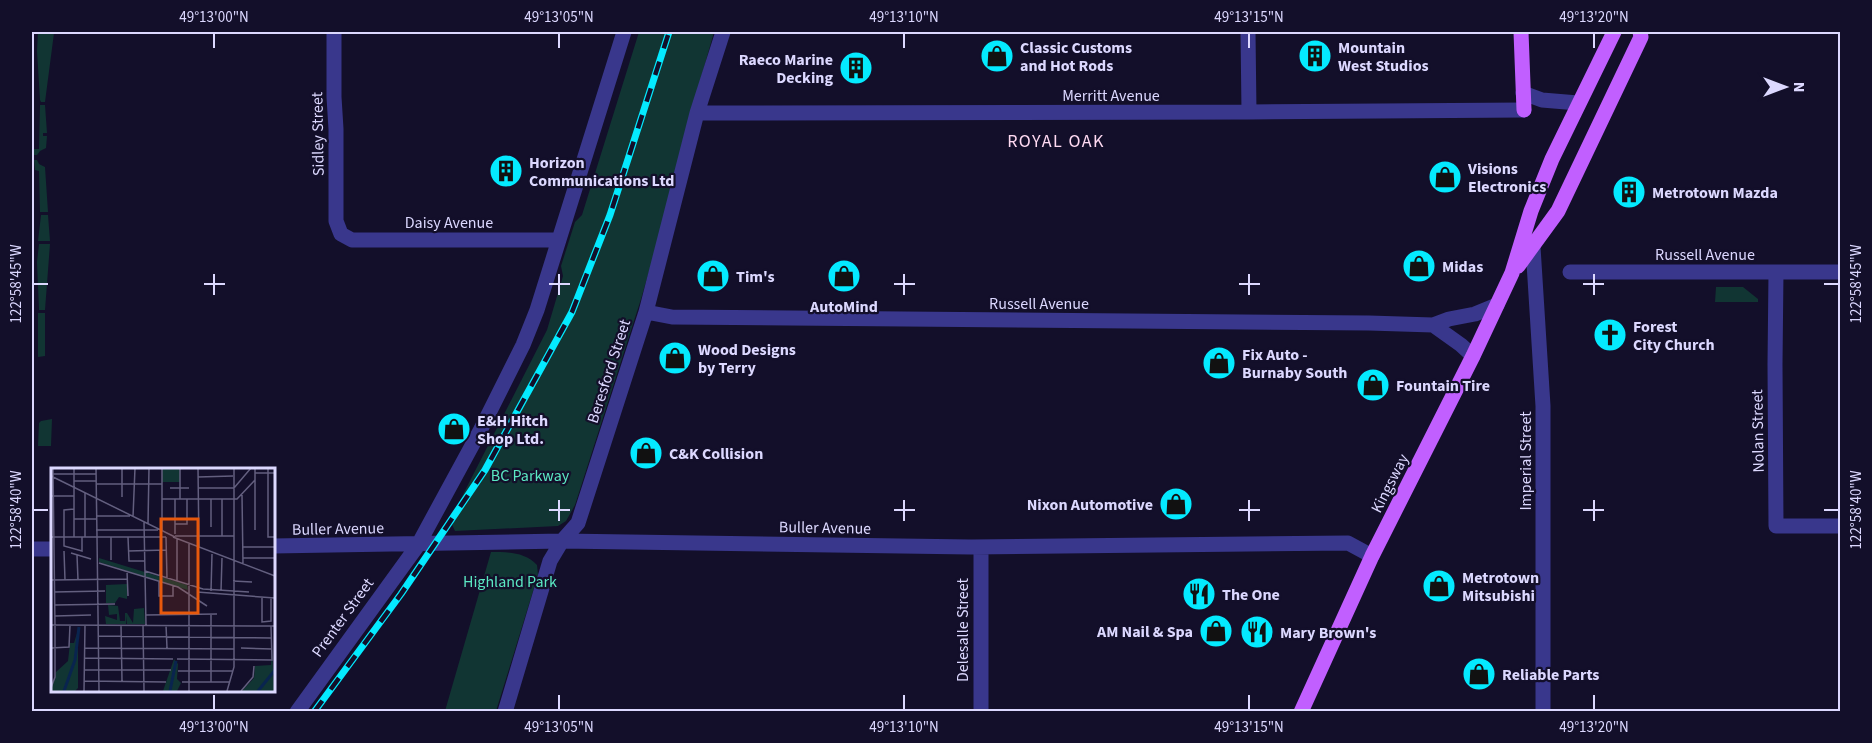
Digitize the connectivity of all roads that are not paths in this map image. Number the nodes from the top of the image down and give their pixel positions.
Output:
1 (334, 32) edge
2 (624, 32) edge
3 (723, 32) edge
4 (1248, 32) edge
5 (1521, 32) edge
6 (1614, 32) edge
7 (1640, 32) edge
8 (1523, 93) junction
9 (1578, 103) junction
10 (1524, 110) joint
11 (1249, 112) junction
12 (697, 113) junction
13 (1531, 211) junction
14 (341, 234) joint
15 (559, 240) junction
16 (1533, 247) junction
17 (1570, 272) dead end
18 (1776, 272) junction
19 (1840, 272) edge
20 (1512, 273) junction
21 (1497, 305) junction
22 (646, 312) junction
23 (1433, 325) junction
24 (1473, 356) junction
25 (1840, 526) edge
26 (562, 541) junction
27 (418, 544) junction
28 (274, 546) edge
29 (981, 548) junction
30 (32, 549) edge
31 (51, 549) edge
32 (1372, 556) junction
33 (1304, 709) edge
34 (297, 711) edge
35 (505, 711) edge
36 (981, 711) edge
37 (1544, 711) edge

1 - 14 street, Sidley Street
2 - 15 street
3 - 12 street, Beresford Street
4 - 11 street
5 - 8 main road
6 - 9 main road, Kingsway
7 - 16 main road, Kingsway
8 - 9 street
8 - 10 main road
9 - 13 main road, Kingsway
10 - 11 street, Merritt Avenue
11 - 12 street, Merritt Avenue
12 - 22 street, Beresford Street
13 - 16 main road, Imperial Street
13 - 20 main road, Kingsway
14 - 15 street, Daisy Avenue
15 - 27 street
16 - 20 main road, Kingsway
16 - 37 street, Imperial Street
17 - 18 street, Russell Avenue
18 - 19 street, Russell Avenue
18 - 25 street, Nolan Street
20 - 21 main road, Kingsway
21 - 23 street, Russell Avenue
21 - 24 main road, Kingsway
22 - 23 street, Russell Avenue
22 - 26 street, Beresford Street
23 - 24 street
24 - 32 main road, Kingsway
26 - 27 street, Buller Avenue
26 - 29 street, Buller Avenue
26 - 35 street, Beresford Street
27 - 28 street, Buller Avenue
27 - 34 street, Prenter Street
29 - 32 street, Buller Avenue
29 - 36 street, Delesalle Street
30 - 31 street
32 - 33 main road, Kingsway

